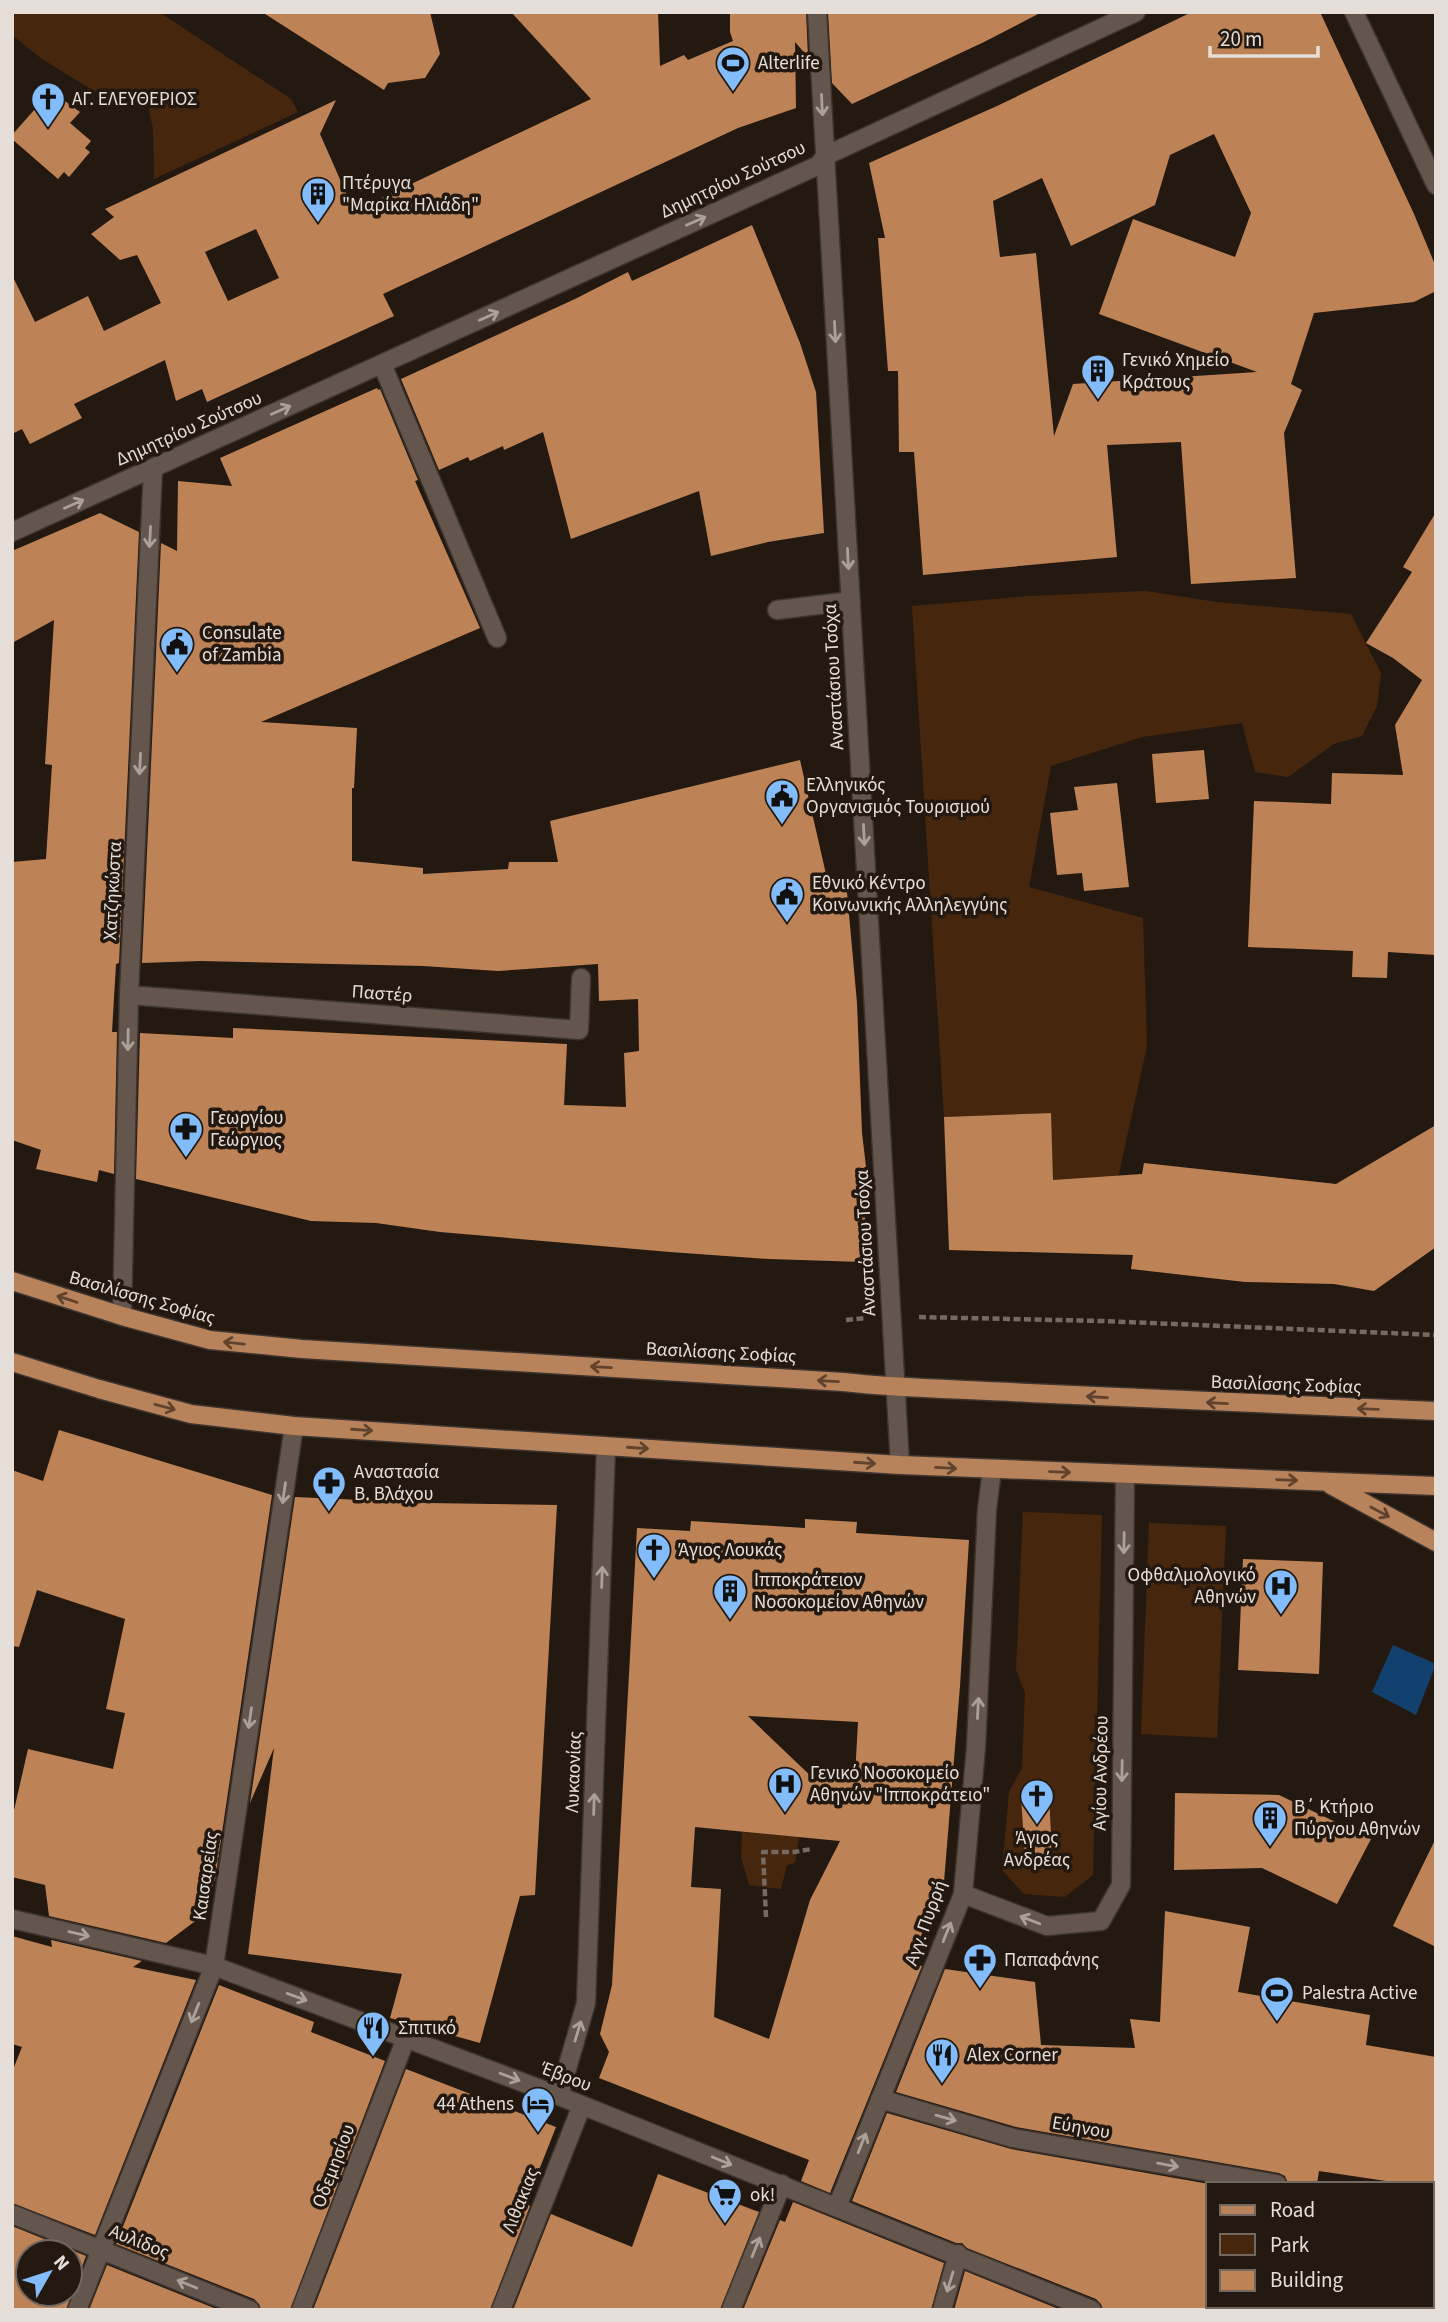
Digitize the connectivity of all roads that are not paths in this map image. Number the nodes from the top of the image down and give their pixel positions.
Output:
1 (817, 12) edge
2 (1136, 12) edge
3 (1354, 12) edge
4 (825, 156) junction
5 (1436, 186) edge
6 (382, 364) junction
7 (153, 468) junction
8 (12, 532) edge
9 (850, 601) junction
10 (776, 610) dead end
11 (497, 638) dead end
12 (581, 978) dead end
13 (129, 995) junction
14 (12, 1282) edge
15 (122, 1317) junction
16 (12, 1362) edge
17 (896, 1388) junction
18 (1436, 1411) edge
19 (294, 1426) junction
20 (606, 1446) junction
21 (900, 1465) junction
22 (992, 1470) junction
23 (1125, 1475) junction
24 (1324, 1482) junction
25 (1436, 1486) edge
26 (1436, 1542) edge
27 (962, 1894) junction
28 (12, 1919) edge
29 (214, 1966) junction
30 (406, 2038) junction
31 (559, 2096) junction
32 (880, 2099) junction
33 (582, 2105) junction
34 (1266, 2182) edge
35 (782, 2185) junction
36 (837, 2207) junction
37 (12, 2214) edge
38 (100, 2249) junction
39 (958, 2254) junction
40 (77, 2310) edge
41 (250, 2310) edge
42 (301, 2310) edge
43 (500, 2310) edge
44 (731, 2310) edge
45 (942, 2310) edge
46 (1092, 2310) edge

1 -> 4 street, Αναστάσιου Τσόχα
2 - 4 street, Δημητρίου Σούτσου
3 - 5 street
6 -> 4 street, Δημητρίου Σούτσου
4 -> 9 street, Αναστάσιου Τσόχα
7 -> 6 street, Δημητρίου Σούτσου
6 - 11 street
8 -> 7 street, Δημητρίου Σούτσου
7 -> 13 street, Χατζηκώστα
9 - 10 street
9 -> 17 street, Αναστάσιου Τσόχα
12 - 13 street, Παστέρ
13 -> 15 street, Χατζηκώστα
15 -> 14 main road, Βασιλίσσης Σοφίας
17 -> 15 main road, Βασιλίσσης Σοφίας
16 -> 19 main road
18 -> 17 main road, Βασιλίσσης Σοφίας
17 - 21 street, Αναστάσιου Τσόχα
19 -> 20 main road
19 -> 29 street, Καισαρείας
20 -> 21 main road
31 -> 20 street, Λυκαονίας
21 -> 22 main road
22 -> 23 main road
27 -> 22 street, Αγγ. Πυρρή
23 -> 24 main road
23 -> 27 street, Αγίου Ανδρέου
24 - 25 main road
24 -> 26 main road
32 -> 27 street, Αγγ. Πυρρή
28 -> 29 street, Έβρου
29 -> 30 street, Έβρου
29 -> 38 street, Καισαρείας
30 -> 31 street, Έβρου
30 - 42 street, Οδεμησίου
31 - 33 street, Έβρου
32 -> 34 street, Εύηνου
36 -> 32 street, Αγγ. Πυρρή
33 -> 35 street, Έβρου
33 - 43 street, Λιθακιας
35 - 36 street, Έβρου
44 -> 35 street
36 - 39 street, Έβρου
37 - 38 street, Αυλίδος
38 - 40 street, Καισαρείας
41 -> 38 street, Αυλίδος
39 -> 45 street
39 - 46 street, Έβρου

